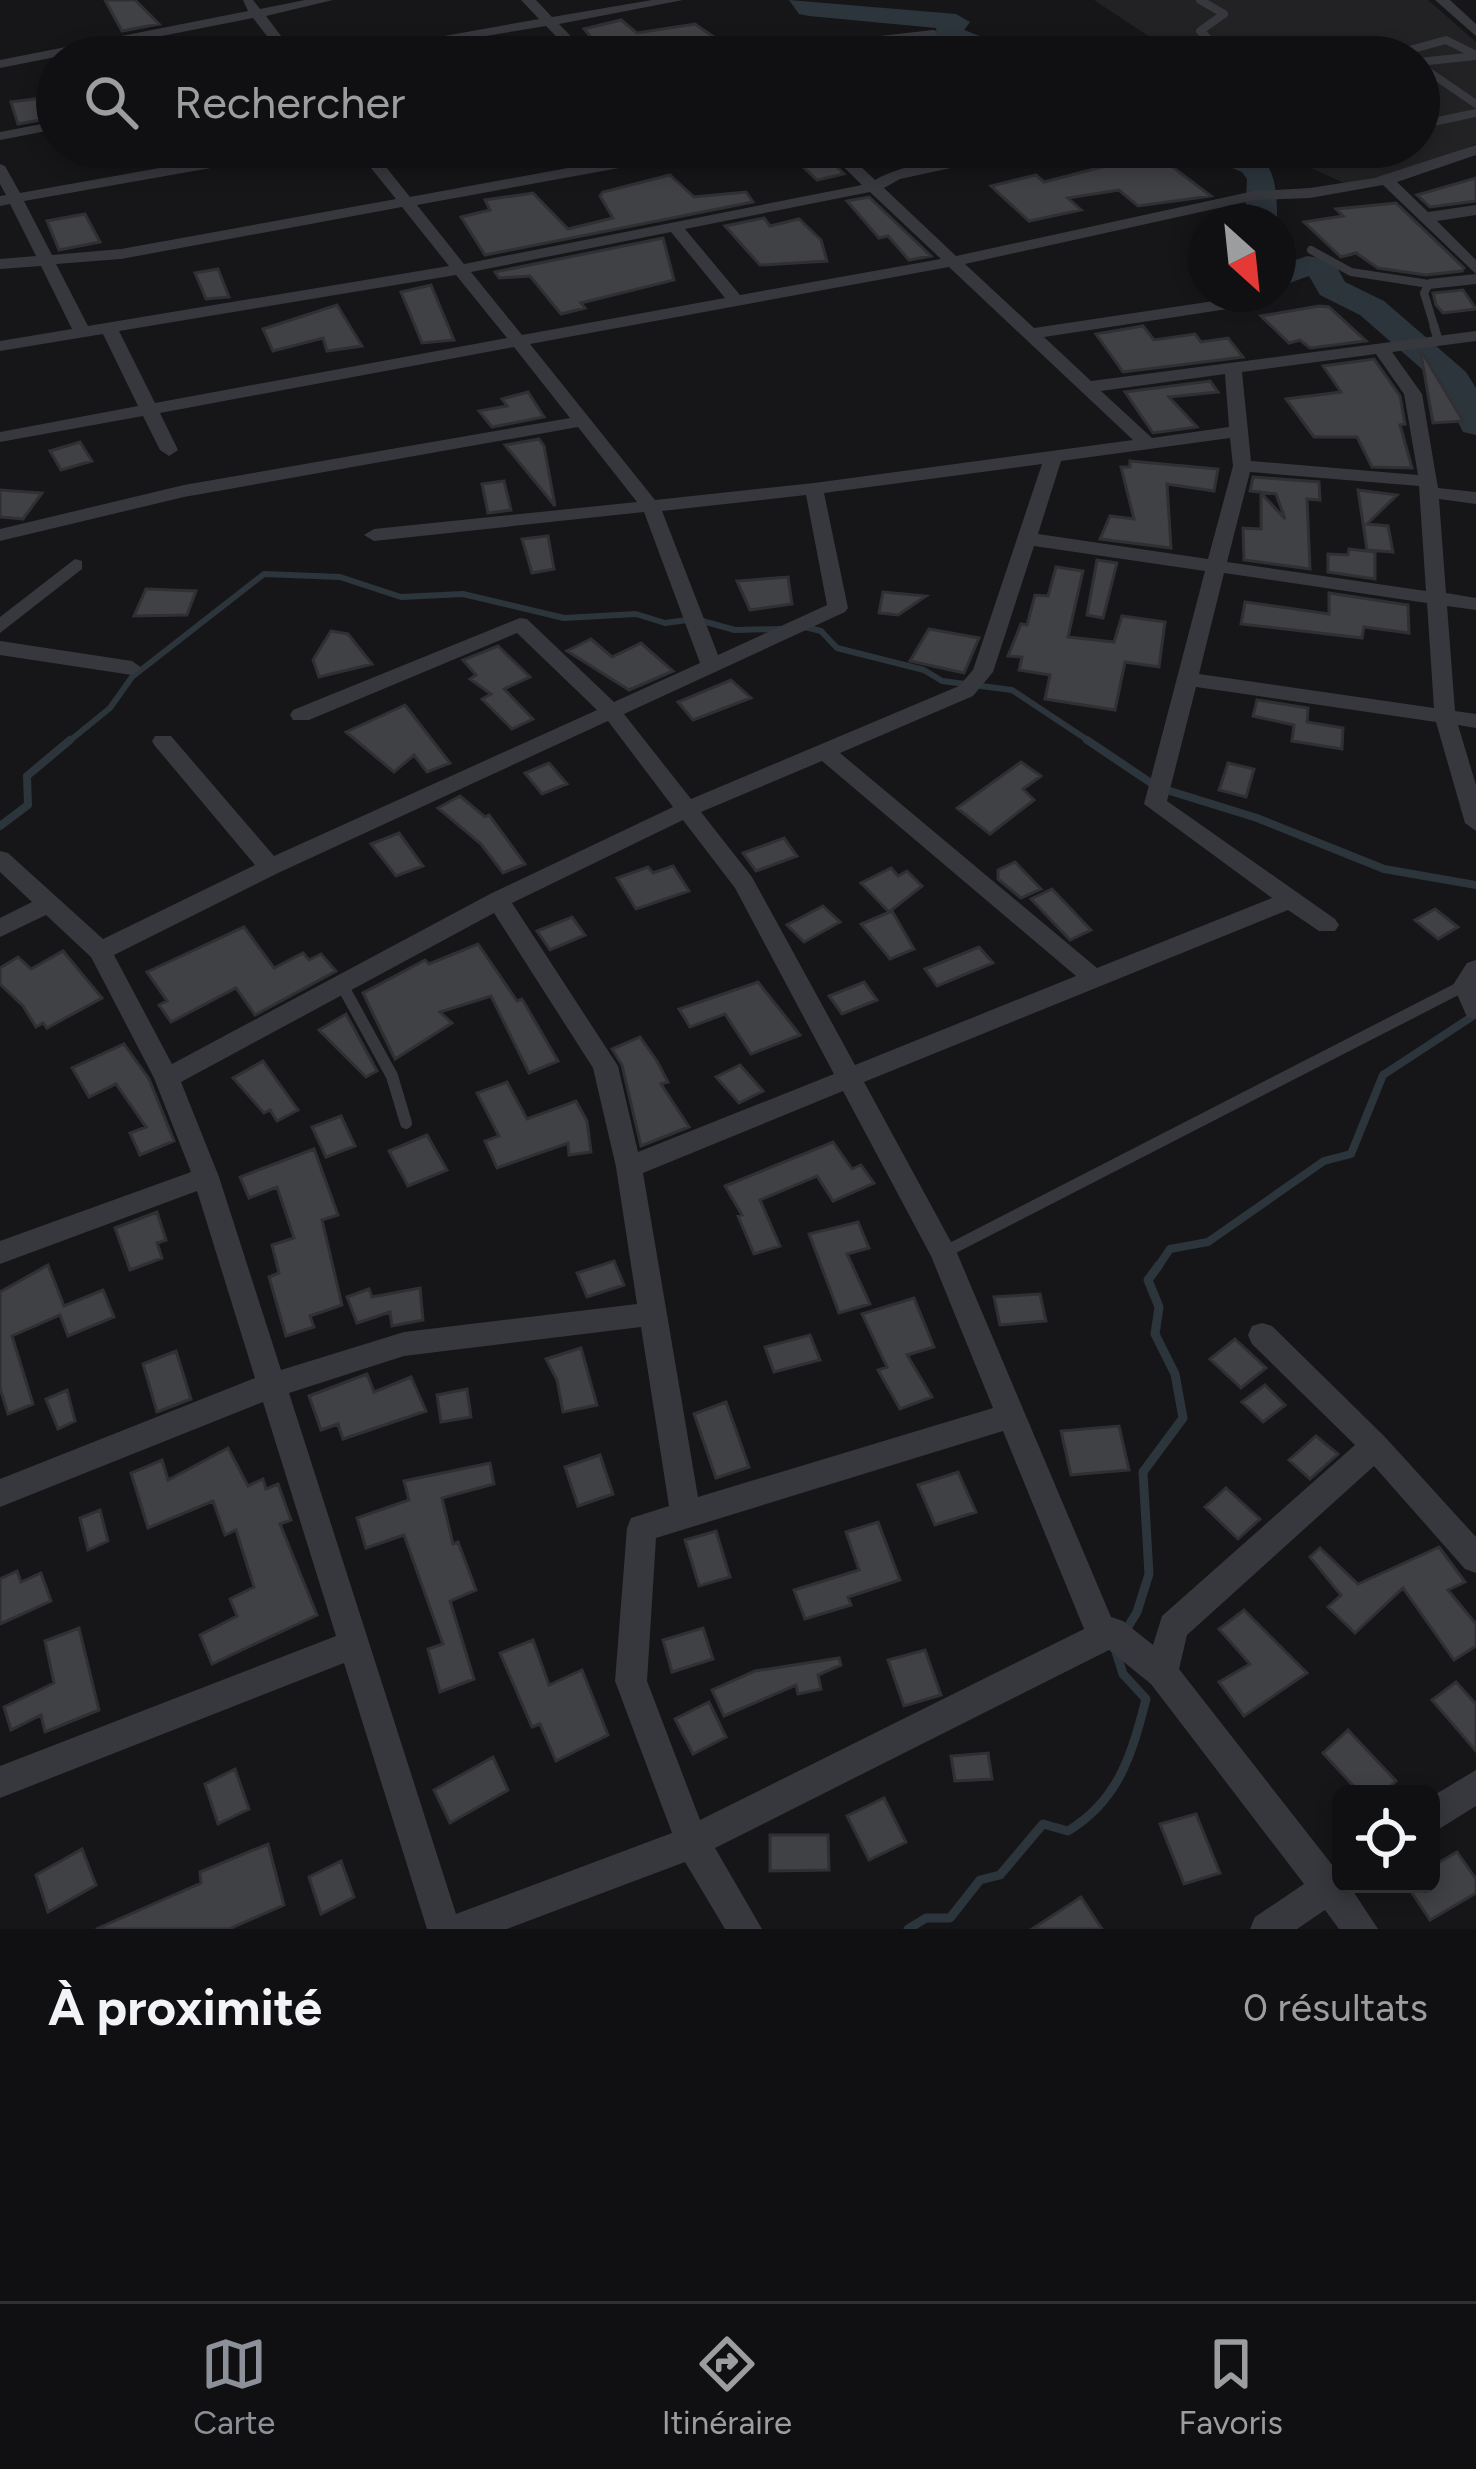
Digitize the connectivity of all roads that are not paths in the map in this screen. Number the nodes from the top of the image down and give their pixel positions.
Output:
1 (326, 0) edge
2 (528, 0) edge
3 (676, 0) edge
4 (1200, 0) edge
5 (1442, 0) edge
6 (251, 7) edge
7 (548, 21) junction
8 (1475, 31) edge
9 (933, 34) dead end
10 (123, 36) edge
11 (274, 36) edge
12 (459, 36) edge
13 (563, 36) edge
14 (916, 36) edge
15 (1205, 36) edge
16 (1440, 42) edge
17 (36, 56) edge
18 (1476, 56) edge
19 (1440, 61) edge
20 (0, 64) edge
21 (1440, 80) edge
22 (1476, 108) edge
23 (1440, 119) edge
24 (36, 128) edge
25 (0, 136) edge
26 (1476, 149) edge
27 (1440, 163) edge
28 (185, 168) edge
29 (381, 168) edge
30 (579, 168) edge
31 (854, 168) edge
32 (931, 168) edge
33 (1426, 168) edge
34 (0, 169) edge
35 (1389, 182) junction
36 (874, 187) junction
37 (7, 200) edge
38 (409, 200) junction
39 (1476, 210) edge
40 (1428, 217) junction
41 (674, 226) junction
42 (1311, 250) dead end
43 (954, 260) junction
44 (45, 261) junction
45 (0, 264) edge
46 (1476, 268) edge
47 (463, 269) junction
48 (1476, 279) edge
49 (1429, 284) junction
50 (736, 301) junction
51 (1188, 311) edge
52 (108, 327) junction
53 (82, 331) junction
54 (1035, 333) junction
55 (1476, 336) edge
56 (518, 339) junction
57 (1438, 340) junction
58 (0, 346) edge
59 (1386, 347) junction
60 (1233, 368) junction
61 (1089, 387) junction
62 (148, 409) junction
63 (582, 421) junction
64 (1240, 431) junction
65 (0, 437) edge
66 (1147, 442) junction
67 (169, 451) dead end
68 (1054, 455) junction
69 (1242, 466) junction
70 (1428, 487) junction
71 (814, 489) junction
72 (1476, 499) edge
73 (652, 508) junction
74 (374, 535) dead end
75 (0, 536) edge
76 (1029, 539) junction
77 (75, 565) dead end
78 (1216, 565) junction
79 (1433, 598) junction
80 (1476, 604) edge
81 (0, 627) edge
82 (0, 648) edge
83 (711, 665) junction
84 (132, 668) dead end
85 (1187, 680) junction
86 (611, 711) junction
87 (301, 715) dead end
88 (1445, 717) junction
89 (1476, 722) edge
90 (163, 742) dead end
91 (824, 751) junction
92 (688, 809) junction
93 (1476, 823) edge
94 (0, 859) edge
95 (270, 867) junction
96 (498, 900) junction
97 (1288, 900) junction
98 (51, 902) junction
99 (1327, 925) dead end
100 (0, 928) edge
101 (100, 951) junction
102 (1471, 977) edge
103 (1096, 980) junction
104 (342, 985) junction
105 (1476, 1010) edge
106 (166, 1078) junction
107 (849, 1079) junction
108 (406, 1123) dead end
109 (629, 1167) junction
110 (206, 1177) junction
111 (0, 1253) edge
112 (943, 1253) junction
113 (651, 1314) junction
114 (1262, 1335) dead end
115 (269, 1386) junction
116 (1009, 1416) junction
117 (1375, 1446) junction
118 (0, 1493) edge
119 (686, 1516) junction
120 (1476, 1558) edge
121 (1116, 1638) junction
122 (351, 1645) junction
123 (1162, 1673) junction
124 (0, 1782) edge
125 (1476, 1786) edge
126 (1440, 1811) edge
127 (692, 1842) junction
128 (1332, 1880) edge
129 (1332, 1886) edge
130 (1340, 1893) edge
131 (444, 1929) edge
132 (462, 1929) edge
133 (745, 1929) edge
134 (1268, 1929) edge
135 (1361, 1929) edge

1 - 6 street
2 - 7 street
3 - 7 street
4 - 15 lane
5 - 8 street
6 - 10 street
6 - 11 street
7 - 12 street
7 - 13 street
9 - 14 lane
16 - 18 lane
17 - 20 street
18 - 19 lane
21 - 22 lane
22 - 23 lane
24 - 25 street
26 - 27 street
28 - 37 street
29 - 38 street
30 - 38 street
31 - 36 street
32 - 36 street
33 - 35 street
34 - 37 street
35 - 40 street
35 - 43 street
36 - 41 street
36 - 43 street
37 - 44 street
38 - 44 street
38 - 47 street
39 - 40 street
40 - 46 street
41 - 47 street
41 - 50 street
42 - 49 lane
43 - 50 street
43 - 54 street
44 - 45 street
44 - 53 street
47 - 52 street
47 - 56 street
48 - 49 street
49 - 57 lane
50 - 56 street
51 - 54 street
52 - 53 street
52 - 62 street
53 - 58 street
54 - 61 street
55 - 57 street
56 - 62 street
56 - 63 street
57 - 59 street
59 - 60 street
59 - 70 street
60 - 61 street
60 - 64 street
61 - 66 street
62 - 65 street
62 - 67 street
63 - 73 street
63 - 75 street
64 - 66 street
64 - 69 street
66 - 68 street
68 - 71 street
68 - 76 street
69 - 70 street
69 - 78 street
70 - 72 street
70 - 79 street
71 - 73 street
71 - 83 street
73 - 74 street
73 - 83 street
76 - 78 street
76 - 91 street
77 - 81 street
78 - 79 street
78 - 85 street
79 - 80 street
79 - 88 street
82 - 84 street
83 - 86 street
85 - 88 street
85 - 97 street
86 - 87 street
86 - 92 street
86 - 95 street
88 - 89 street
88 - 93 street
90 - 95 street
91 - 92 street
91 - 103 street
92 - 96 street
92 - 107 street
94 - 98 street
95 - 101 street
96 - 104 street
96 - 109 street
97 - 99 street
97 - 103 street
98 - 100 street
98 - 101 street
101 - 106 street
102 - 105 street
102 - 112 lane
103 - 107 street
104 - 106 street
104 - 108 lane
106 - 110 street
107 - 109 street
107 - 112 street
109 - 113 street
110 - 111 street
110 - 115 street
112 - 116 street
113 - 115 street
113 - 119 street
114 - 117 street
115 - 118 street
115 - 122 street
116 - 119 street
116 - 121 street
117 - 120 street
117 - 123 street
119 - 127 street
121 - 123 street
121 - 127 street
122 - 124 street
122 - 131 street
123 - 128 street
125 - 126 street
127 - 132 street
127 - 133 street
129 - 134 street
130 - 135 street

